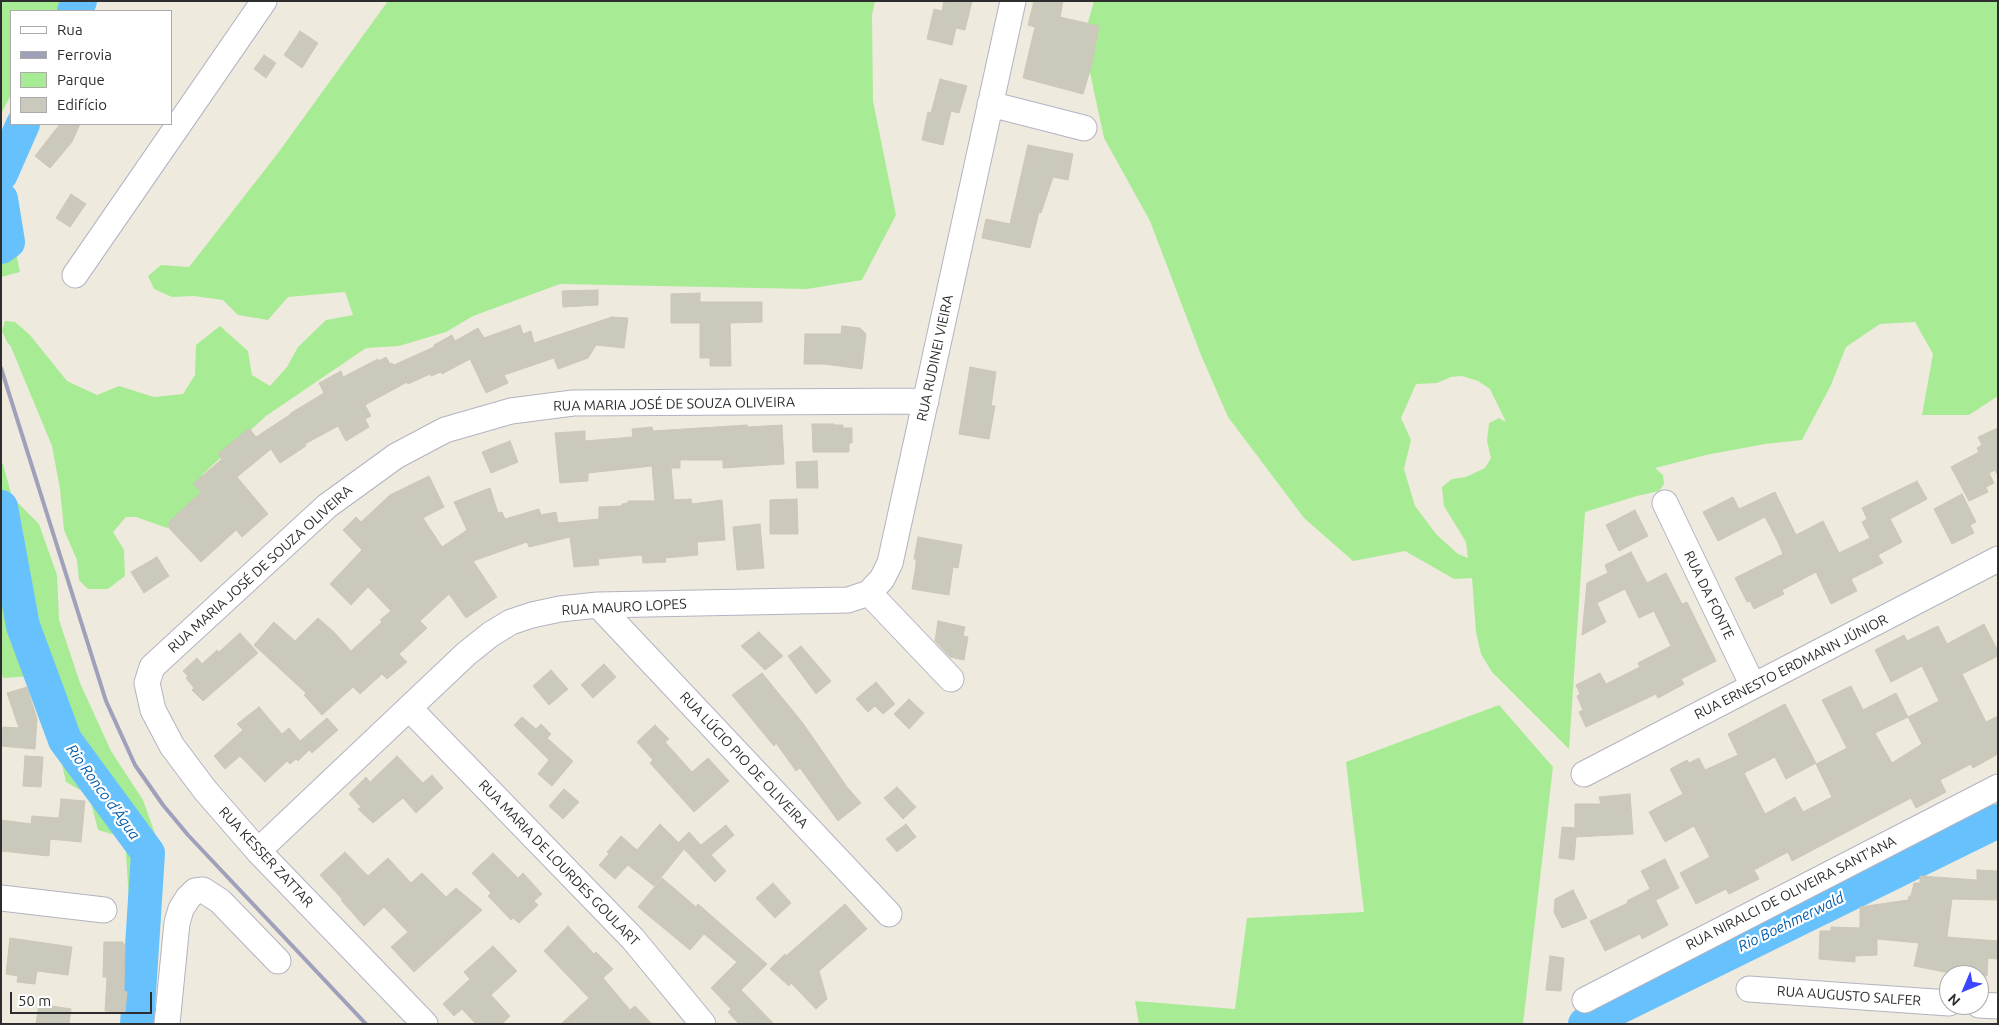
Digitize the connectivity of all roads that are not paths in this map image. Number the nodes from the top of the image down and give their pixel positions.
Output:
1 (264, 1) edge
2 (1012, 1) edge
3 (990, 104) junction
4 (1084, 128) dead end
5 (75, 275) dead end
6 (926, 401) junction
7 (1666, 503) dead end
8 (1998, 559) edge
9 (869, 593) junction
10 (598, 605) junction
11 (152, 667) joint
12 (951, 679) dead end
13 (1753, 686) junction
14 (409, 708) junction
15 (1584, 774) dead end
16 (1998, 787) edge
17 (258, 851) junction
18 (1, 898) edge
19 (104, 910) dead end
20 (889, 914) dead end
21 (278, 961) dead end
22 (1750, 989) dead end
23 (1585, 1000) dead end
24 (1939, 1002) edge
25 (167, 1024) edge
26 (425, 1024) edge
27 (703, 1024) edge

1 - 5 street
2 - 3 street, RUA RUDINEI VIEIRA
3 - 4 street
3 - 6 street, RUA RUDINEI VIEIRA
6 - 9 street, RUA RUDINEI VIEIRA
6 - 11 street, RUA MARIA JOSÉ DE SOUZA OLIVEIRA
7 - 13 street, RUA DA FONTE
8 - 13 street, RUA ERNESTO ERDMANN JÚNIOR
9 - 10 street, RUA MAURO LOPES
9 - 12 street
10 - 14 street, RUA MAURO LOPES
10 - 20 street, RUA LÚCIO PIO DE OLIVEIRA
11 - 17 street, RUA KESSER ZATTAR
13 - 15 street, RUA ERNESTO ERDMANN JÚNIOR
14 - 17 street, RUA MAURO LOPES
14 - 27 street, RUA MARIA DE LOURDES GOULART
16 - 23 street, RUA NIRALCI DE OLIVEIRA SANT'ANA
17 - 26 street, RUA KESSER ZATTAR
18 - 19 street
21 - 25 street
22 - 24 street, RUA AUGUSTO SALFER

